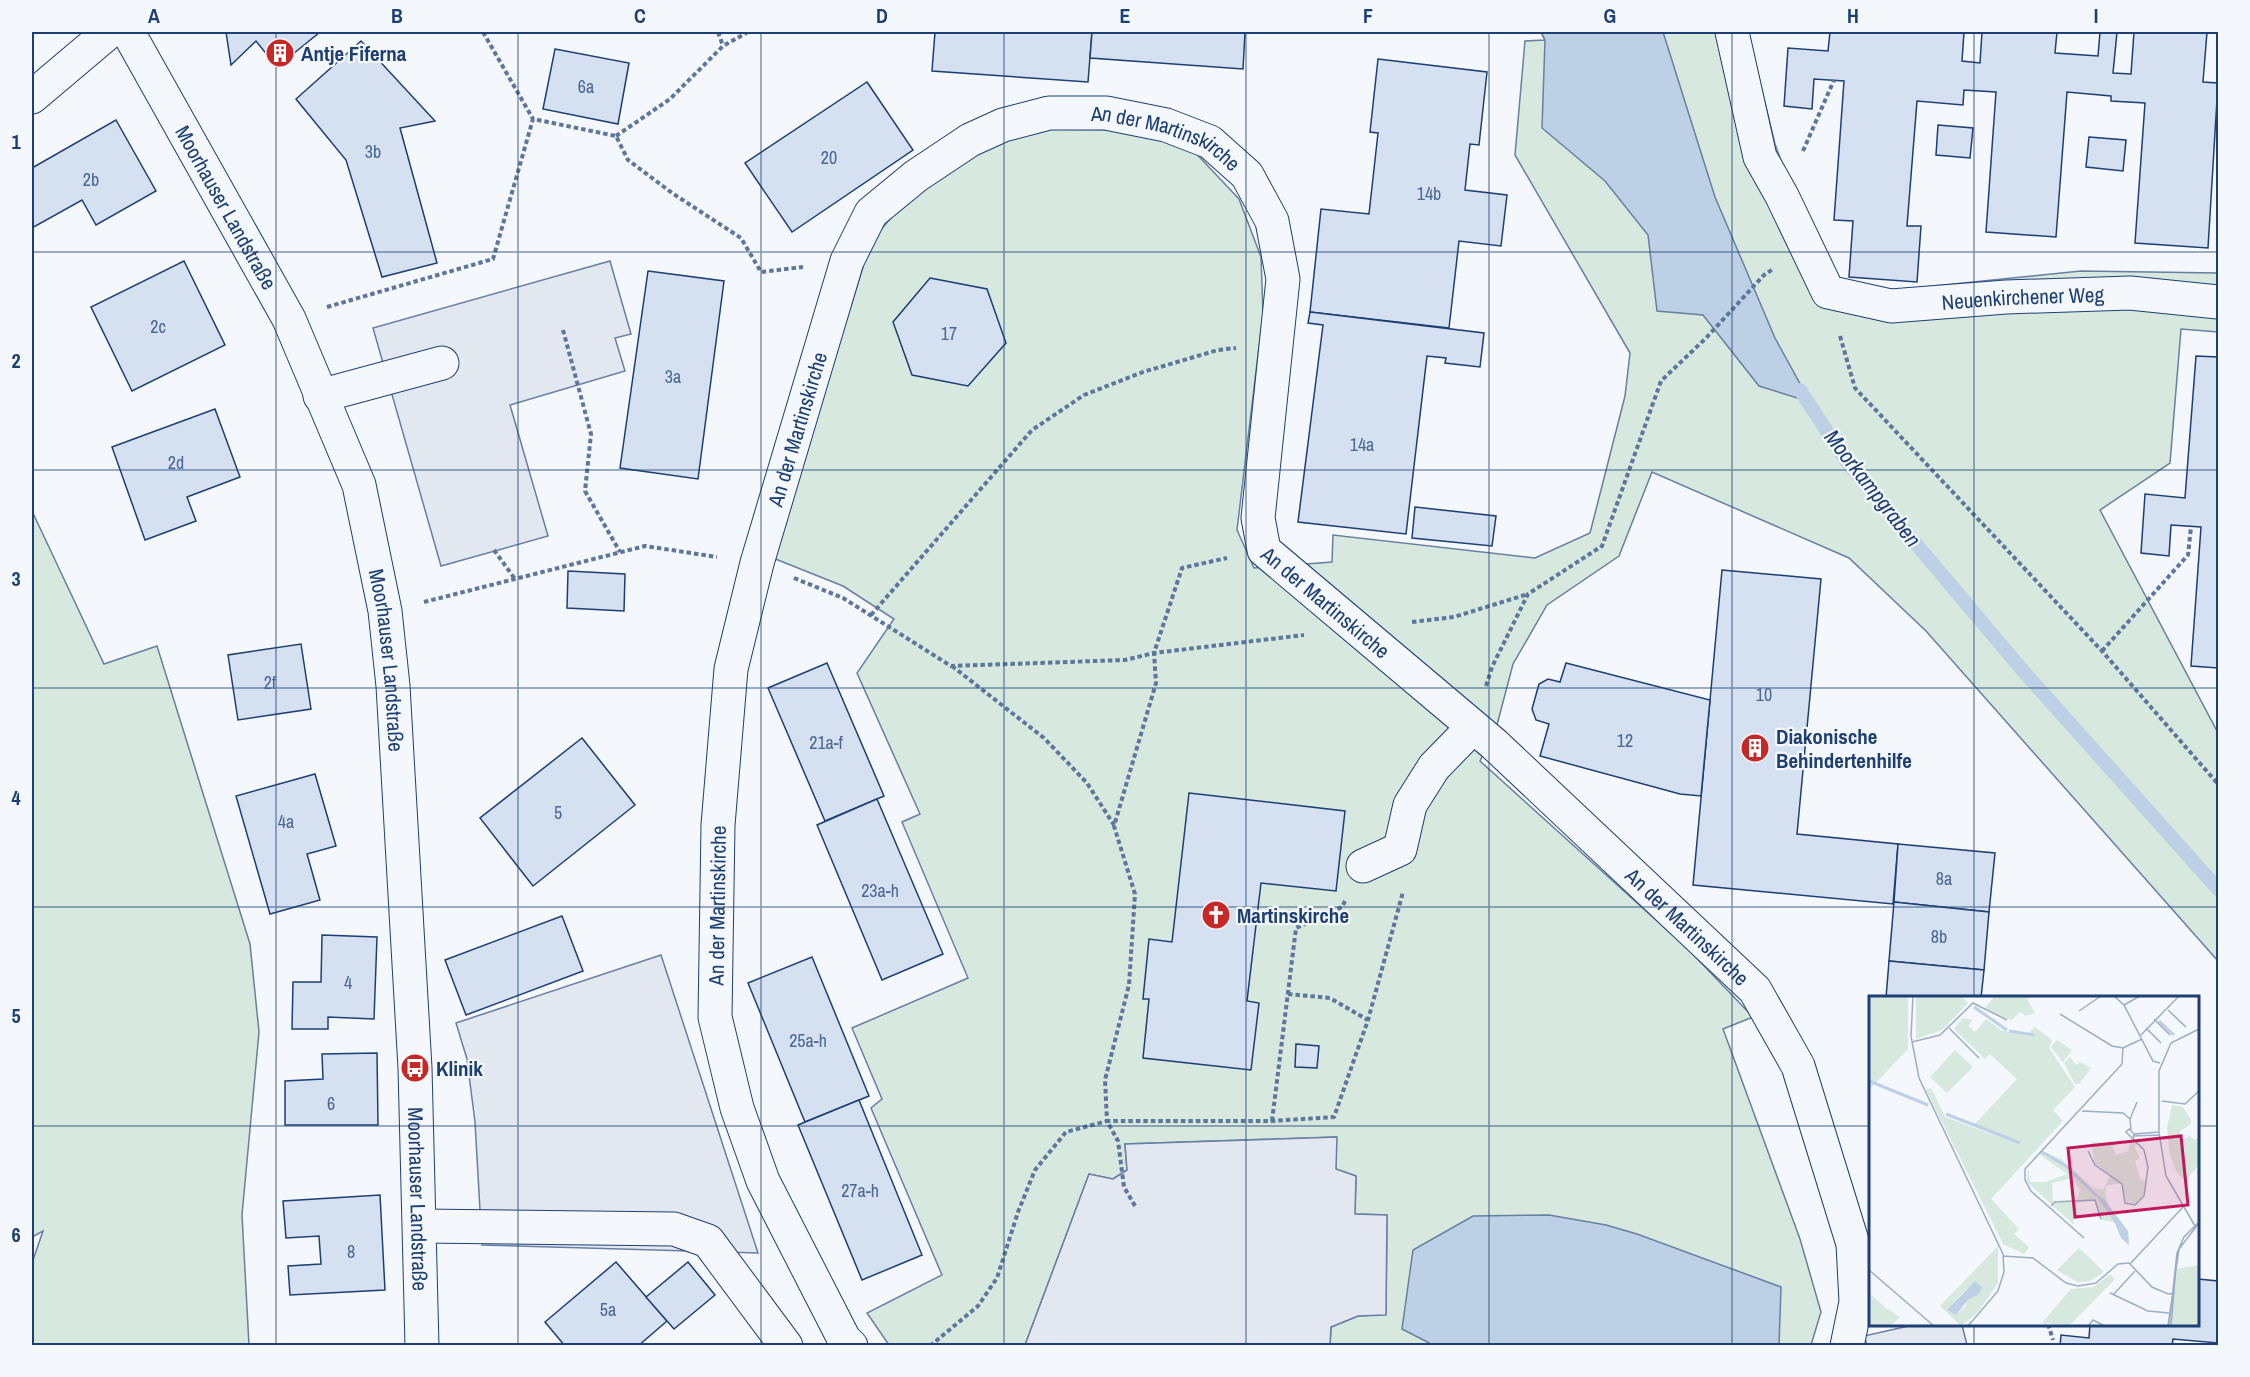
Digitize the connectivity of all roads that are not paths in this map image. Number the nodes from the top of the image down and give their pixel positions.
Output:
1 (109, 32) edge
2 (128, 32) edge
3 (1732, 32) edge
4 (32, 96) edge
5 (2218, 302) edge
6 (442, 363) dead end
7 (320, 396) junction
8 (1473, 727) junction
9 (1363, 866) road end
10 (420, 1226) junction
11 (848, 1342) edge
12 (422, 1346) edge
13 (786, 1346) edge
14 (1847, 1346) edge

1 - 4 street
2 - 7 street, Moorhauser Landstraße
3 - 5 street, Neuenkirchener Weg
6 - 7 street
7 - 10 street, Moorhauser Landstraße
8 - 9 street
8 - 11 street, An der Martinskirche
8 - 14 street, An der Martinskirche
10 - 12 street, Moorhauser Landstraße
10 - 13 street

